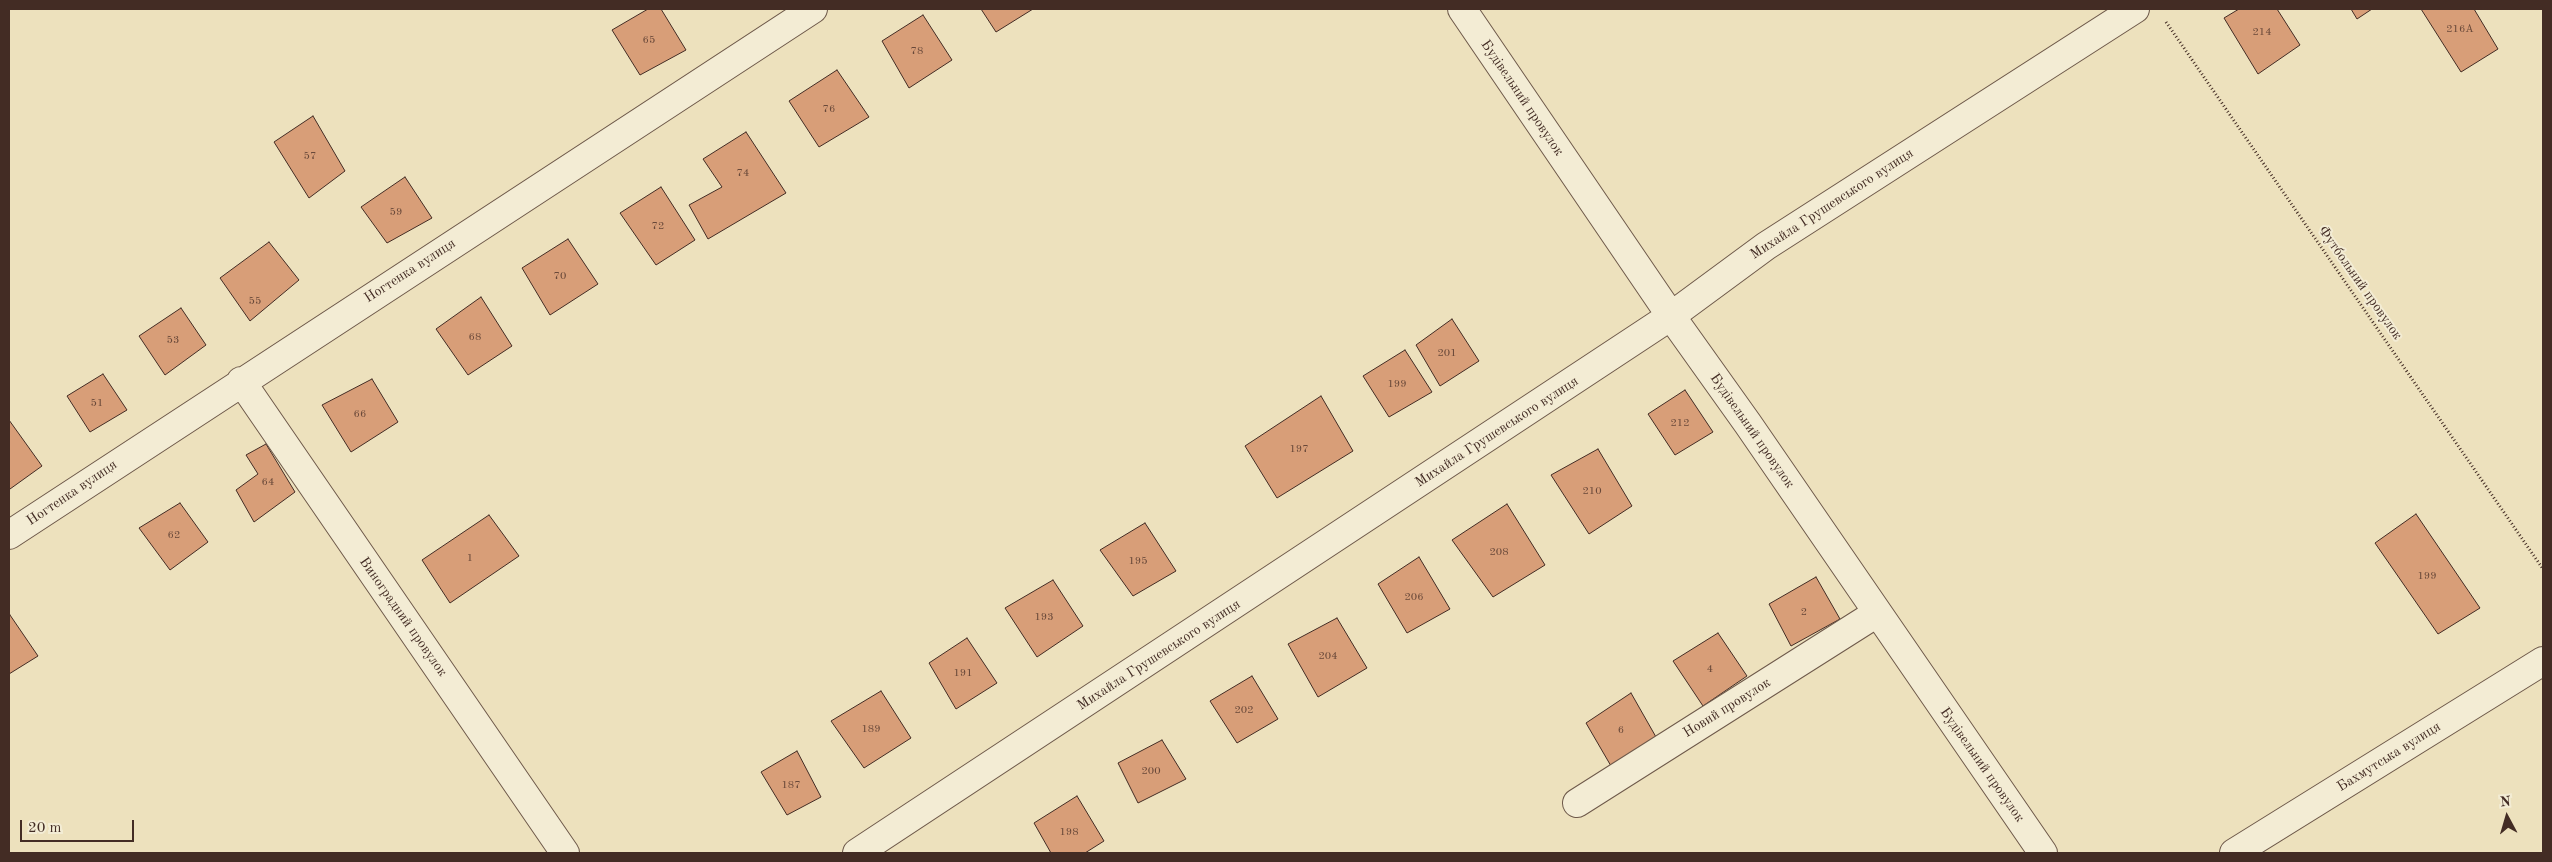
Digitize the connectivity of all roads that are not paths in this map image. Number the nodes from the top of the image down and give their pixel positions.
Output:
1 (813, 9) edge
2 (1462, 9) edge
3 (2135, 9) edge
4 (1671, 316) junction
5 (241, 381) junction
6 (9, 535) edge
7 (1877, 612) junction
8 (2543, 661) edge
9 (1577, 803) dead end
10 (565, 853) edge
11 (857, 853) edge
12 (2043, 853) edge
13 (2234, 853) edge

1 - 5 street, Ногтенка вулиця
2 - 4 street, Будівельний провулок
3 - 4 street, Михайла Грушевського вулиця
4 - 7 street, Будівельний провулок
4 - 11 street, Михайла Грушевського вулиця
5 - 6 street, Ногтенка вулиця
5 - 10 street, Виноградний провулок
7 - 9 street, Новий провулок
7 - 12 street, Будівельний провулок
8 - 13 street, Бахмутська вулиця

